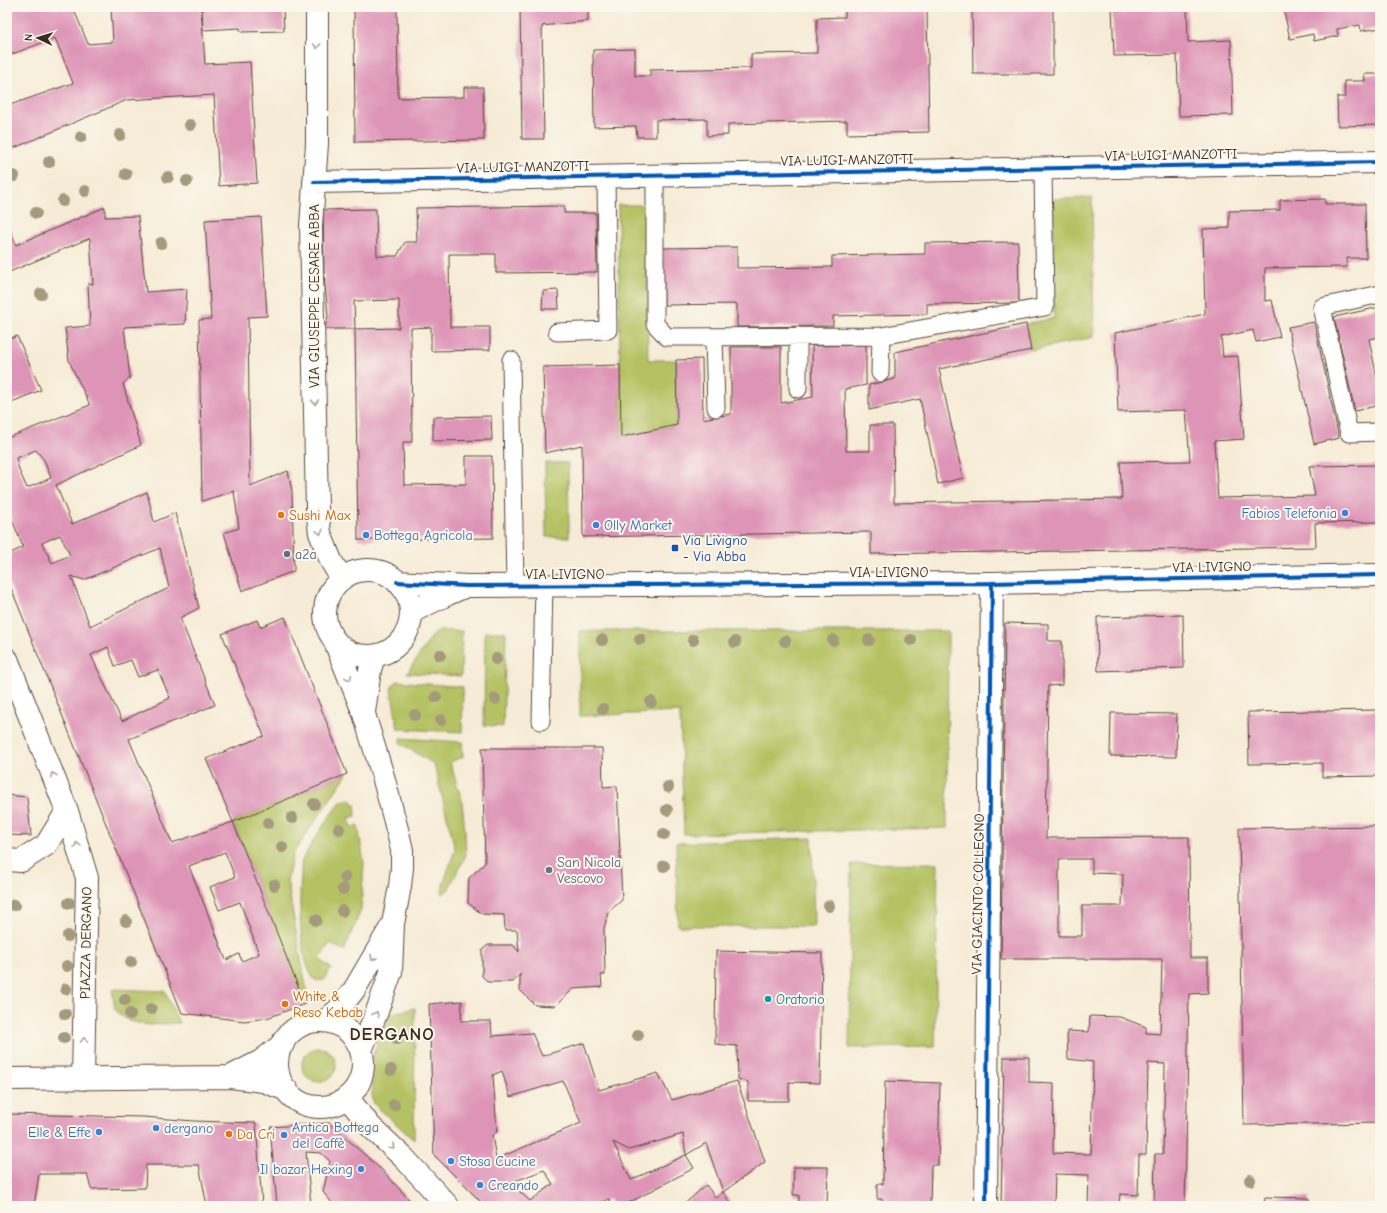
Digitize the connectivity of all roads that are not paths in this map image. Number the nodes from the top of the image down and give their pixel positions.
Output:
1 (317, 7) edge
2 (1380, 162) edge
3 (1043, 168) junction
4 (655, 175) junction
5 (606, 176) junction
6 (314, 182) junction
7 (1380, 294) edge
8 (557, 332) dead end
9 (798, 336) junction
10 (881, 336) junction
11 (714, 337) junction
12 (511, 360) dead end
13 (880, 373) dead end
14 (798, 389) dead end
15 (716, 408) dead end
16 (1380, 432) edge
17 (1380, 575) edge
18 (342, 579) junction
19 (398, 582) junction
20 (992, 583) junction
21 (515, 585) junction
22 (544, 585) junction
23 (467, 586) junction
24 (411, 612) junction
25 (336, 642) junction
26 (374, 656) junction
27 (7, 659) edge
28 (364, 714) junction
29 (541, 721) dead end
30 (67, 811) junction
31 (7, 860) edge
32 (393, 924) junction
33 (325, 1021) junction
34 (283, 1044) junction
35 (361, 1050) junction
36 (230, 1078) junction
37 (14, 1079) edge
38 (82, 1079) junction
39 (287, 1090) junction
40 (347, 1097) junction
41 (448, 1206) edge
42 (986, 1206) edge

1 -> 6 street, VIA GIUSEPPE CESARE ABBA
2 - 3 street, VIA LUIGI MANZOTTI
3 - 4 street, VIA LUIGI MANZOTTI
3 - 10 lane
4 - 5 street, VIA LUIGI MANZOTTI
4 - 11 lane
5 - 6 street, VIA LUIGI MANZOTTI
5 - 8 lane
6 -> 18 street, VIA GIUSEPPE CESARE ABBA
7 - 16 lane
9 - 10 lane
9 - 11 lane
9 - 14 lane
10 - 13 lane
11 - 15 lane
12 - 21 lane, VIA LIVIGNO
17 - 20 street, VIA LIVIGNO
18 - 19 street
18 - 25 street
19 - 23 street, VIA LIVIGNO
19 - 24 street
20 - 22 street, VIA LIVIGNO
20 - 42 street, VIA GIACINTO COLLEGNO
21 - 22 street, VIA LIVIGNO
21 - 23 street, VIA LIVIGNO
22 - 29 lane
23 - 24 street, VIA LIVIGNO
24 - 26 street
25 - 26 street
25 -> 28 street
26 - 28 street
30 -> 27 street, PIAZZA DERGANO
28 - 32 street
30 - 31 street
38 -> 30 street, PIAZZA DERGANO
32 -> 33 street
35 -> 32 street
33 - 34 street
33 - 35 street
34 - 36 street
34 - 39 street
35 - 40 street
36 - 38 street
36 - 39 street
37 - 38 street
39 - 40 street
40 -> 41 street

